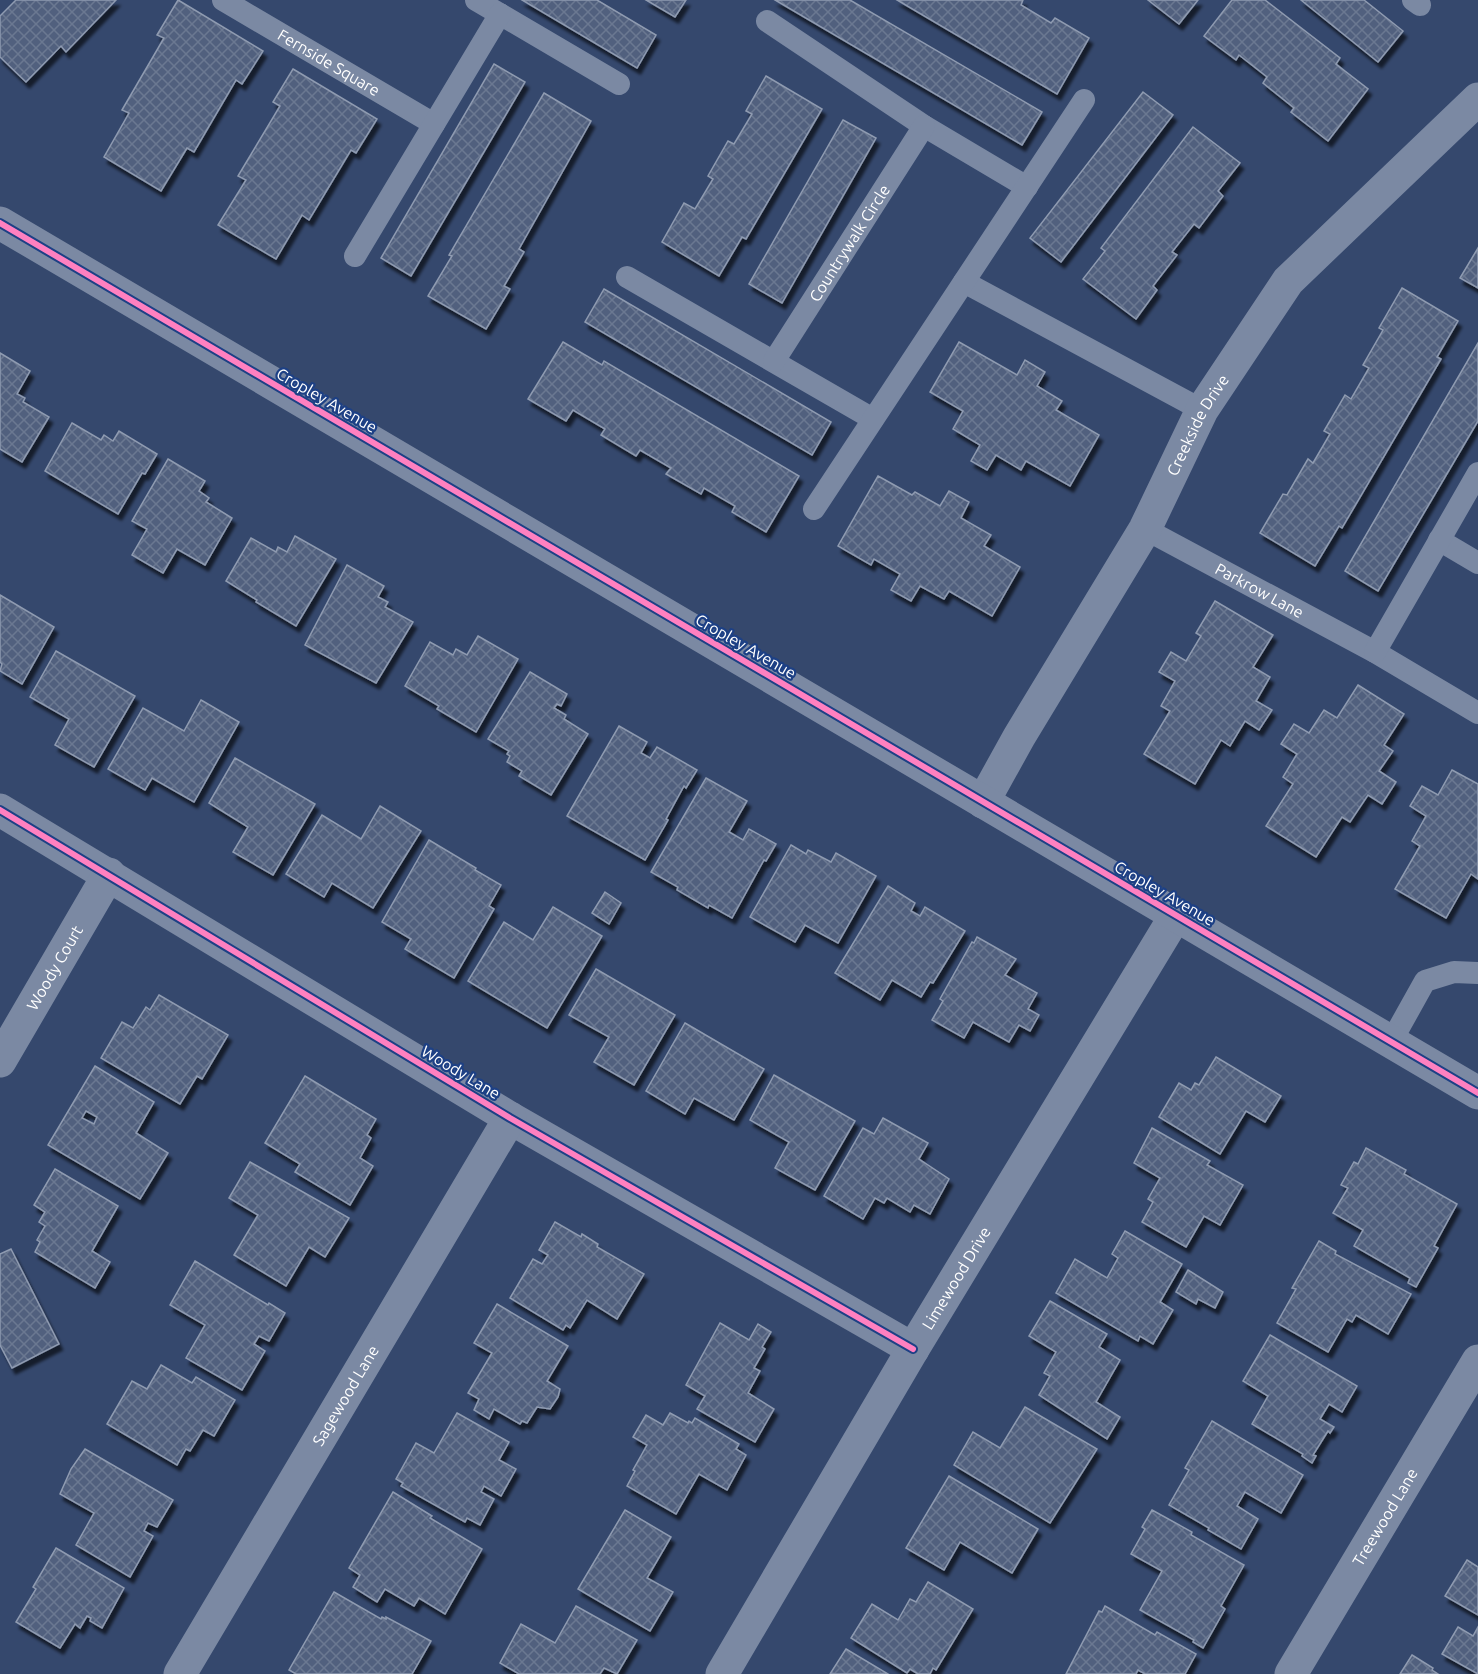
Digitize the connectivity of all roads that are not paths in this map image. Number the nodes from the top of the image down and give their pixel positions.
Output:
1 (223, 0) edge
2 (476, 0) edge
3 (500, 14) junction
4 (767, 21) dead end
5 (619, 84) dead end
6 (1478, 99) edge
7 (1084, 100) dead end
8 (434, 124) junction
9 (924, 126) junction
10 (1027, 187) junction
11 (0, 223) edge
12 (355, 256) dead end
13 (627, 277) dead end
14 (964, 282) junction
15 (774, 361) junction
16 (1202, 410) junction
17 (873, 419) junction
18 (1478, 473) edge
19 (814, 509) dead end
20 (1145, 529) junction
21 (1439, 540) junction
22 (1478, 562) edge
23 (1375, 652) junction
24 (1478, 713) edge
25 (983, 802) junction
26 (0, 810) edge
27 (109, 874) junction
28 (1176, 915) junction
29 (1478, 973) edge
30 (1391, 1042) junction
31 (0, 1061) edge
32 (1478, 1093) edge
33 (510, 1118) junction
34 (913, 1349) junction
35 (1478, 1361) edge
36 (180, 1674) edge
37 (722, 1674) edge
38 (1291, 1674) edge

1 - 8 lane, Fernside Square
2 - 3 lane
3 - 5 lane
3 - 8 lane
4 - 9 lane
6 - 16 street, Creekside Drive
7 - 10 lane
8 - 12 lane
9 - 10 lane
9 - 15 lane, Countrywalk Circle
10 - 14 lane
11 - 25 street, Cropley Avenue
13 - 15 lane
14 - 16 lane
14 - 17 lane
15 - 17 lane
16 - 20 street, Creekside Drive
17 - 19 lane
18 - 21 lane
20 - 23 lane, Parkrow Lane
20 - 25 street, Creekside Drive
21 - 22 lane
21 - 23 lane
23 - 24 lane, Parkrow Lane
25 - 28 street, Cropley Avenue
26 - 27 street, Woody Lane
27 - 31 street, Woody Court
27 - 33 street, Woody Lane
28 - 30 street, Cropley Avenue
28 - 34 street, Limewood Drive
29 - 30 lane
30 - 32 street, Cropley Avenue
33 - 34 street, Woody Lane
33 - 36 street, Sagewood Lane
34 - 37 street, Limewood Drive
35 - 38 street, Treewood Lane

